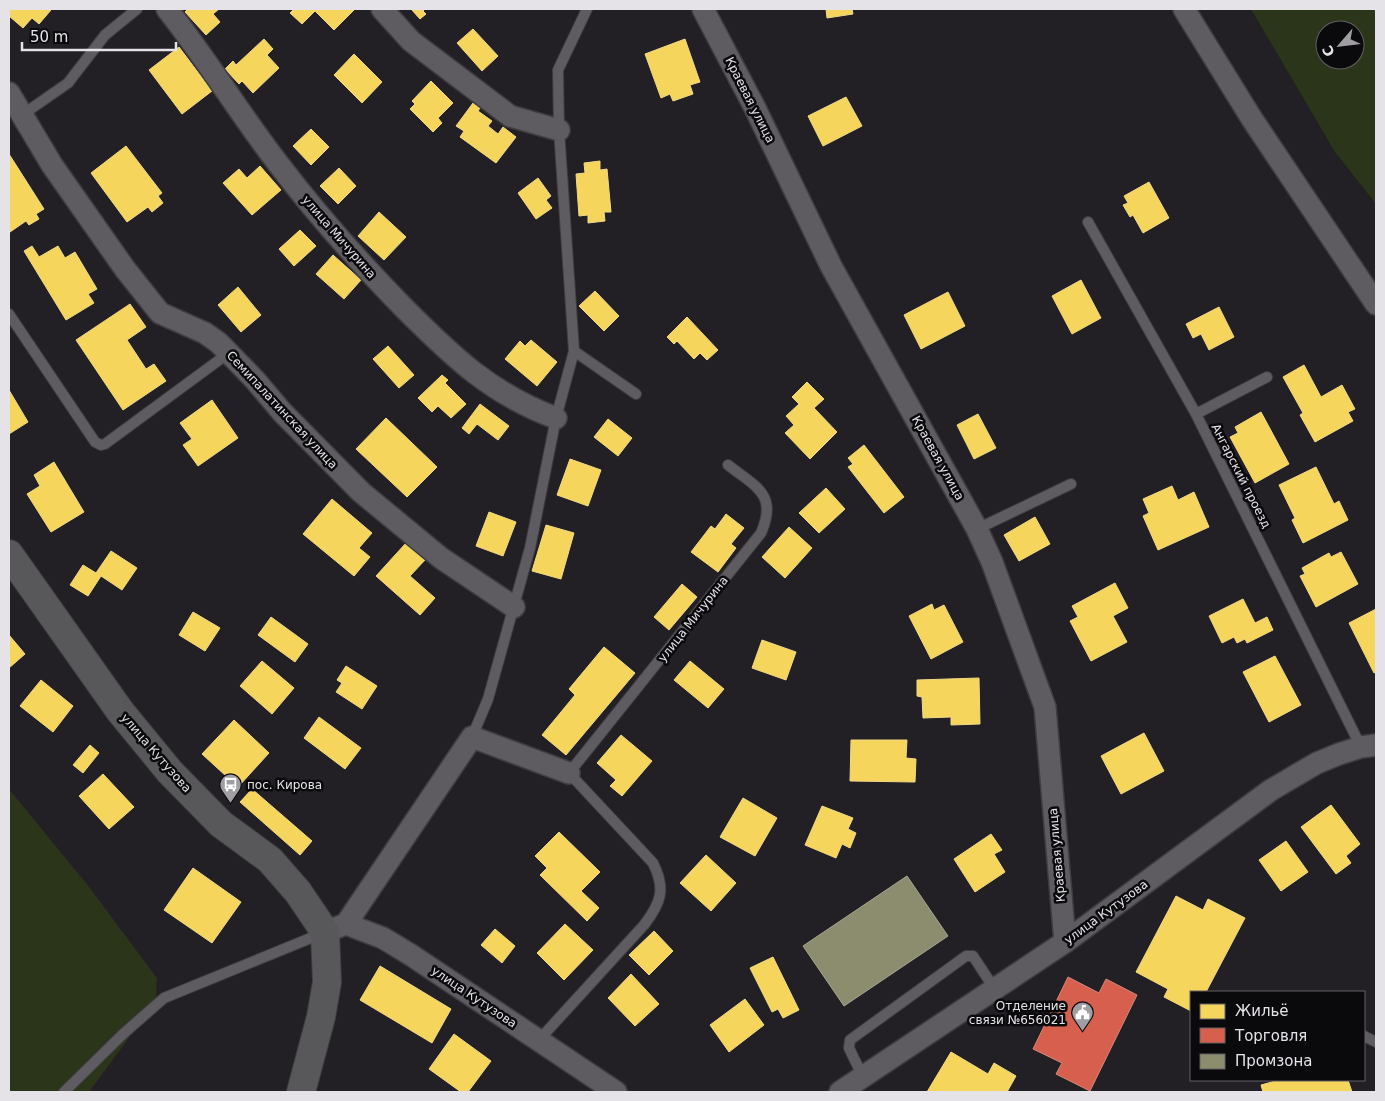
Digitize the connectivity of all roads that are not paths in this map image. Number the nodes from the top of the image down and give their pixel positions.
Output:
1 (137, 9) edge
2 (167, 9) edge
3 (382, 9) edge
4 (587, 9) edge
5 (703, 9) edge
6 (1184, 9) edge
7 (9, 93) edge
8 (22, 115) junction
9 (559, 130) junction
10 (1088, 222) dead end
11 (1376, 304) edge
12 (9, 314) edge
13 (574, 351) junction
14 (230, 352) junction
15 (1267, 377) dead end
16 (636, 394) dead end
17 (1196, 414) junction
18 (556, 418) junction
19 (728, 465) dead end
20 (1071, 484) dead end
21 (977, 529) junction
22 (9, 554) edge
23 (514, 607) junction
24 (472, 737) junction
25 (1369, 746) edge
26 (569, 773) junction
27 (336, 928) junction
28 (1065, 942) junction
29 (994, 988) junction
30 (538, 1041) junction
31 (863, 1077) junction
32 (64, 1092) edge
33 (301, 1092) edge
34 (616, 1092) edge
35 (840, 1092) edge

1 - 8 lane
2 - 18 street, улица Мичурина
3 - 9 street
4 - 9 lane
5 - 21 street, Краевая улица
6 - 11 street
7 - 8 street, Семипалатинская улица
8 - 14 street, Семипалатинская улица
9 - 13 lane
10 - 17 lane, Ангарский проезд
12 - 14 lane
13 - 16 lane
13 - 18 lane
14 - 23 street, Семипалатинская улица
15 - 17 lane
17 - 25 lane, Ангарский проезд
18 - 23 lane
19 - 26 lane, улица Мичурина
20 - 21 lane
21 - 28 street, Краевая улица
22 - 27 main road, улица Кутузова
23 - 24 lane
24 - 26 street
24 - 27 street
25 - 28 street, улица Кутузова
26 - 30 lane
27 - 30 street, улица Кутузова
27 - 32 lane
27 - 33 main road
28 - 29 street, улица Кутузова
29 - 31 street, улица Кутузова
29 - 31 lane
30 - 34 street, улица Кутузова
31 - 35 street, улица Кутузова

